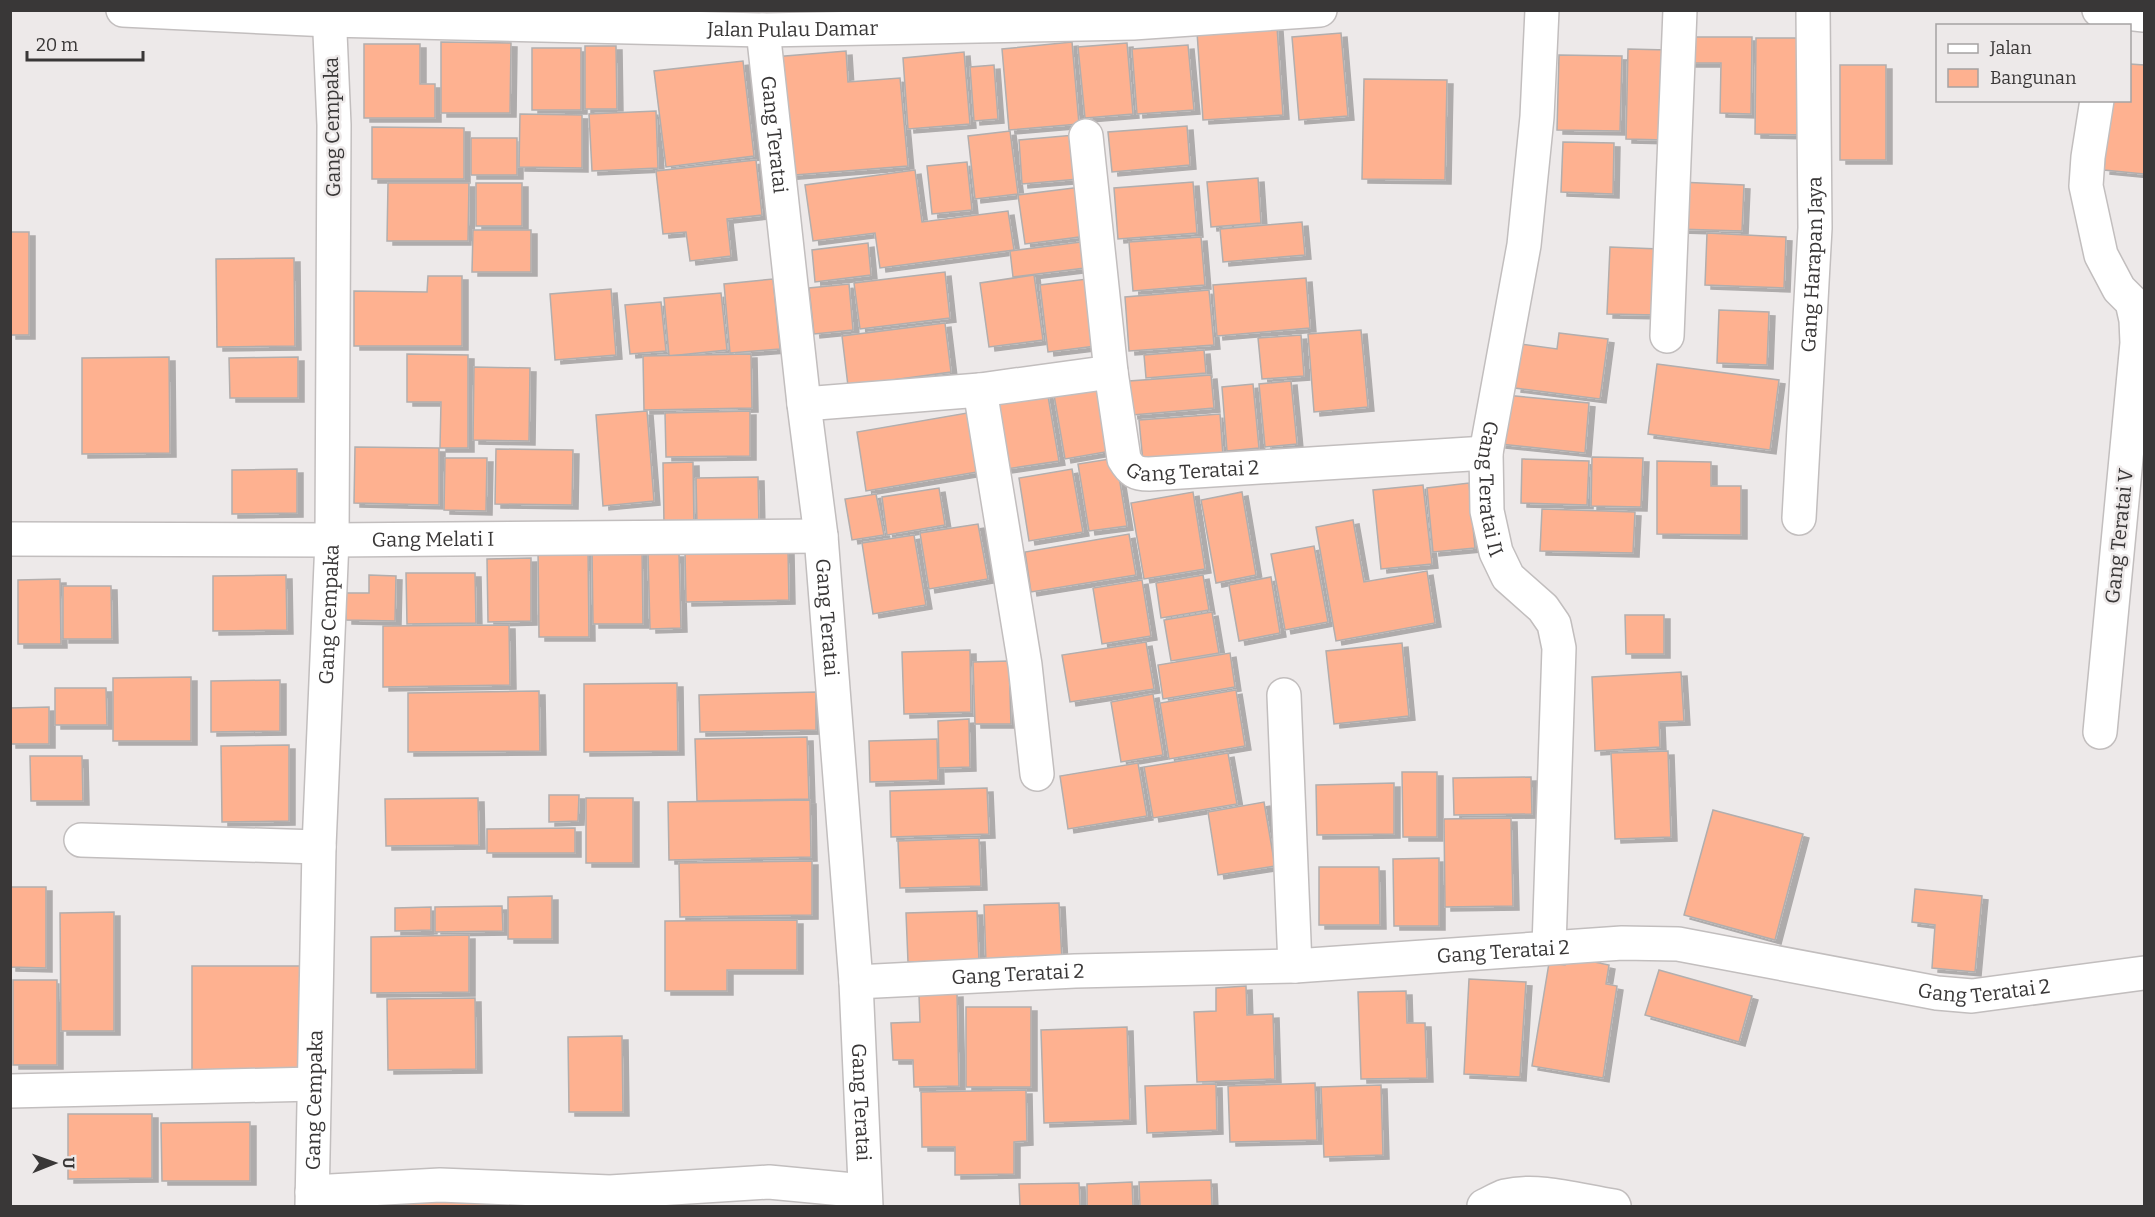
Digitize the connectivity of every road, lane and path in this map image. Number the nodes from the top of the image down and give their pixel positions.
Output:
1 (123, 10) edge
2 (1320, 10) edge
3 (1542, 10) edge
4 (1680, 10) edge
5 (1813, 10) edge
6 (2099, 10) edge
7 (2113, 11) edge
8 (329, 15) edge
9 (2145, 15) edge
10 (573, 18) edge
11 (1051, 18) edge
12 (717, 19) edge
13 (763, 30) junction
14 (2097, 102) edge
15 (1086, 136) dead end
16 (1667, 336) dead end
17 (1111, 372) junction
18 (980, 390) junction
19 (804, 404) junction
20 (1486, 453) junction
21 (1799, 518) dead end
22 (820, 536) junction
23 (10, 539) edge
24 (332, 540) junction
25 (1284, 695) dead end
26 (2100, 732) dead end
27 (1037, 774) dead end
28 (81, 840) dead end
29 (319, 848) junction
30 (1549, 947) junction
31 (1295, 966) junction
32 (2145, 974) edge
33 (856, 982) junction
34 (314, 1084) junction
35 (10, 1092) edge
36 (312, 1199) edge
37 (865, 1199) edge
38 (1484, 1206) edge
39 (1614, 1206) edge

1 - 8 street, Jalan Pulau Damar
2 - 11 street, Jalan Pulau Damar
3 - 20 street, Gang Teratai II
4 - 16 street
5 - 21 street, Gang Harapan Jaya
6 - 7 street
7 - 9 street
8 - 10 street, Jalan Pulau Damar
8 - 24 street, Gang Cempaka
10 - 12 street, Jalan Pulau Damar
11 - 13 street, Jalan Pulau Damar
12 - 13 street, Jalan Pulau Damar
13 - 19 street, Gang Teratai
14 - 26 street, Gang Teratai V
15 - 17 street, Gang Teratai 2
17 - 18 street
17 - 20 street, Gang Teratai 2
18 - 19 street
18 - 27 street
19 - 22 street, Gang Teratai
20 - 30 street, Gang Teratai II
22 - 24 street, Gang Melati I
22 - 33 street, Gang Teratai
23 - 24 street, Gang Melati I
24 - 29 street, Gang Cempaka
25 - 31 street
28 - 29 street
29 - 34 street, Gang Cempaka
30 - 31 street, Gang Teratai 2
30 - 32 street, Gang Teratai 2
31 - 33 street, Gang Teratai 2
33 - 37 street, Gang Teratai
34 - 35 street
34 - 36 street, Gang Cempaka
36 - 37 street
38 - 39 street

